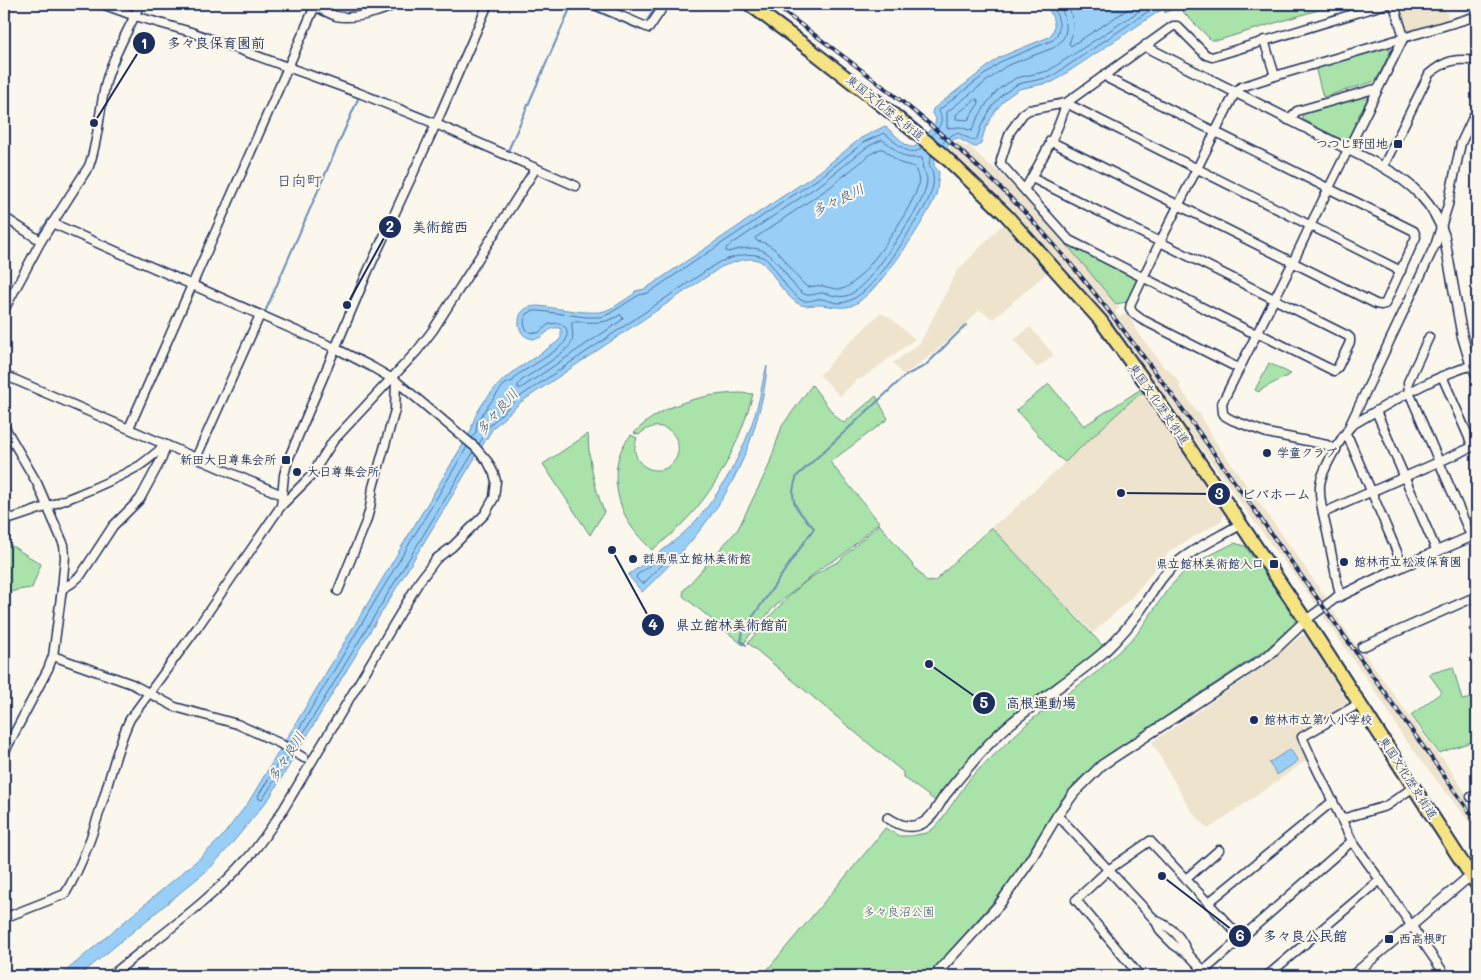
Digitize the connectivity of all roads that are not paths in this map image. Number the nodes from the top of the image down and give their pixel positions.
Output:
1 (102, 4) edge
2 (140, 4) edge
3 (395, 4) edge
4 (488, 4) edge
5 (593, 4) edge
6 (664, 4) edge
7 (749, 4) edge
8 (1386, 4) edge
9 (1392, 4) edge
10 (312, 5) edge
11 (135, 16) junction
12 (1477, 16) edge
13 (1404, 37) junction
14 (1264, 40) junction
15 (1146, 46) junction
16 (1477, 61) edge
17 (288, 66) junction
18 (1106, 74) junction
19 (1275, 76) junction
20 (1378, 89) junction
21 (1235, 93) junction
22 (1066, 103) junction
23 (1477, 109) edge
24 (1288, 120) junction
25 (436, 124) junction
26 (1216, 132) junction
27 (1050, 141) junction
28 (1348, 150) junction
29 (1383, 167) junction
30 (536, 168) junction
31 (1197, 169) junction
32 (1032, 178) junction
33 (576, 186) dead end
34 (1329, 188) junction
35 (1024, 189) junction
36 (1178, 205) junction
37 (4, 217) edge
38 (52, 224) junction
39 (1310, 226) junction
40 (1441, 227) junction
41 (41, 241) junction
42 (1160, 242) junction
43 (1293, 262) junction
44 (1401, 271) junction
45 (1142, 277) junction
46 (191, 285) junction
47 (1274, 299) junction
48 (4, 310) edge
49 (260, 315) junction
50 (1257, 333) junction
51 (1429, 337) dead end
52 (335, 348) junction
53 (1474, 365) edge
54 (1238, 368) junction
55 (4, 375) edge
56 (1442, 376) junction
57 (1477, 376) edge
58 (393, 380) junction
59 (1409, 392) junction
60 (1376, 411) junction
61 (129, 428) junction
62 (1346, 432) junction
63 (5, 433) edge
64 (166, 445) junction
65 (1475, 446) edge
66 (1336, 450) junction
67 (196, 458) junction
68 (1438, 463) junction
69 (1406, 477) junction
70 (1372, 492) junction
71 (282, 495) junction
72 (281, 506) junction
73 (47, 507) junction
74 (1323, 513) junction
75 (4, 521) edge
76 (1241, 524) junction
77 (1474, 535) edge
78 (1437, 552) junction
79 (1404, 566) junction
80 (62, 589) junction
81 (338, 591) dead end
82 (1338, 596) junction
83 (1477, 596) edge
84 (1306, 620) junction
85 (1362, 646) dead end
86 (53, 656) junction
87 (149, 694) junction
88 (1360, 703) junction
89 (5, 749) edge
90 (304, 758) dead end
91 (1414, 787) junction
92 (1333, 801) junction
93 (1057, 816) junction
94 (888, 818) dead end
95 (1342, 819) junction
96 (1352, 840) junction
97 (1219, 850) dead end
98 (1108, 870) junction
99 (1186, 879) junction
100 (1380, 880) junction
101 (1475, 881) edge
102 (1208, 903) junction
103 (4, 918) edge
104 (1411, 926) junction
105 (1241, 938) junction
106 (1136, 975) edge
107 (1203, 975) edge
108 (111, 976) edge
109 (934, 976) edge
110 (1267, 976) edge
111 (1352, 976) edge
112 (1445, 976) edge

1 - 11 street
2 - 11 street
3 - 10 street
4 - 25 street
5 - 6 street
7 - 76 highway, 東国文化歴史街道
8 - 14 street
9 - 13 street
10 - 17 street
11 - 17 street
11 - 38 street
12 - 13 street
13 - 19 street
13 - 20 street
14 - 15 street
14 - 19 street
15 - 18 street
15 - 21 street
16 - 29 street
17 - 25 street
17 - 46 street
18 - 22 street
18 - 26 street
19 - 21 street
20 - 24 street
20 - 28 street
21 - 24 street
21 - 26 street
22 - 27 street
22 - 31 street
22 - 35 street
23 - 40 street
24 - 28 street
25 - 30 street
25 - 52 street
26 - 31 street
26 - 34 street
27 - 32 street
27 - 36 street
28 - 29 street
28 - 34 street
29 - 40 street
30 - 33 street
30 - 58 street
31 - 36 street
31 - 39 street
32 - 35 street
32 - 42 street
34 - 39 street
34 - 44 street
35 - 45 street
36 - 42 street
36 - 43 street
37 - 41 street
38 - 41 street
38 - 46 street
39 - 43 street
39 - 44 street
40 - 53 street
40 - 62 street
41 - 48 street
42 - 45 street
42 - 47 street
43 - 44 street
43 - 47 street
45 - 50 street
45 - 54 street
46 - 49 street
46 - 61 street
47 - 50 street
47 - 50 street
49 - 52 street
49 - 67 street
50 - 54 street
51 - 59 street
52 - 58 street
52 - 71 street
53 - 56 street
53 - 57 street
54 - 66 street
55 - 61 street
56 - 59 street
56 - 65 street
58 - 72 street
58 - 81 street
58 - 108 street
59 - 60 street
59 - 68 street
60 - 62 street
60 - 69 street
61 - 64 street
62 - 66 street
62 - 70 street
63 - 73 street
64 - 67 street
64 - 73 street
64 - 80 street
65 - 68 street
66 - 74 street
67 - 71 street
68 - 69 street
68 - 77 street
69 - 70 street
69 - 78 street
70 - 74 street
70 - 79 street
71 - 72 street
72 - 87 street
73 - 75 street
73 - 80 street
74 - 82 street
76 - 84 highway, 東国文化歴史街道
76 - 94 street
77 - 78 street
78 - 79 street
79 - 82 street
80 - 86 street
82 - 84 street
83 - 85 street
84 - 88 highway, 東国文化歴史街道
84 - 93 street
86 - 87 street
86 - 89 street
87 - 90 street
87 - 103 street
88 - 91 highway, 東国文化歴史街道
88 - 92 street
91 - 95 street
91 - 101 highway, 東国文化歴史街道
92 - 95 street
92 - 102 street
93 - 98 street
93 - 109 street
95 - 96 street
96 - 100 street
96 - 105 street
97 - 99 street
98 - 99 street
98 - 106 street
98 - 107 street
99 - 102 street
100 - 104 street
100 - 110 street
101 - 104 street
102 - 105 street
104 - 111 street
104 - 112 street
105 - 107 street

